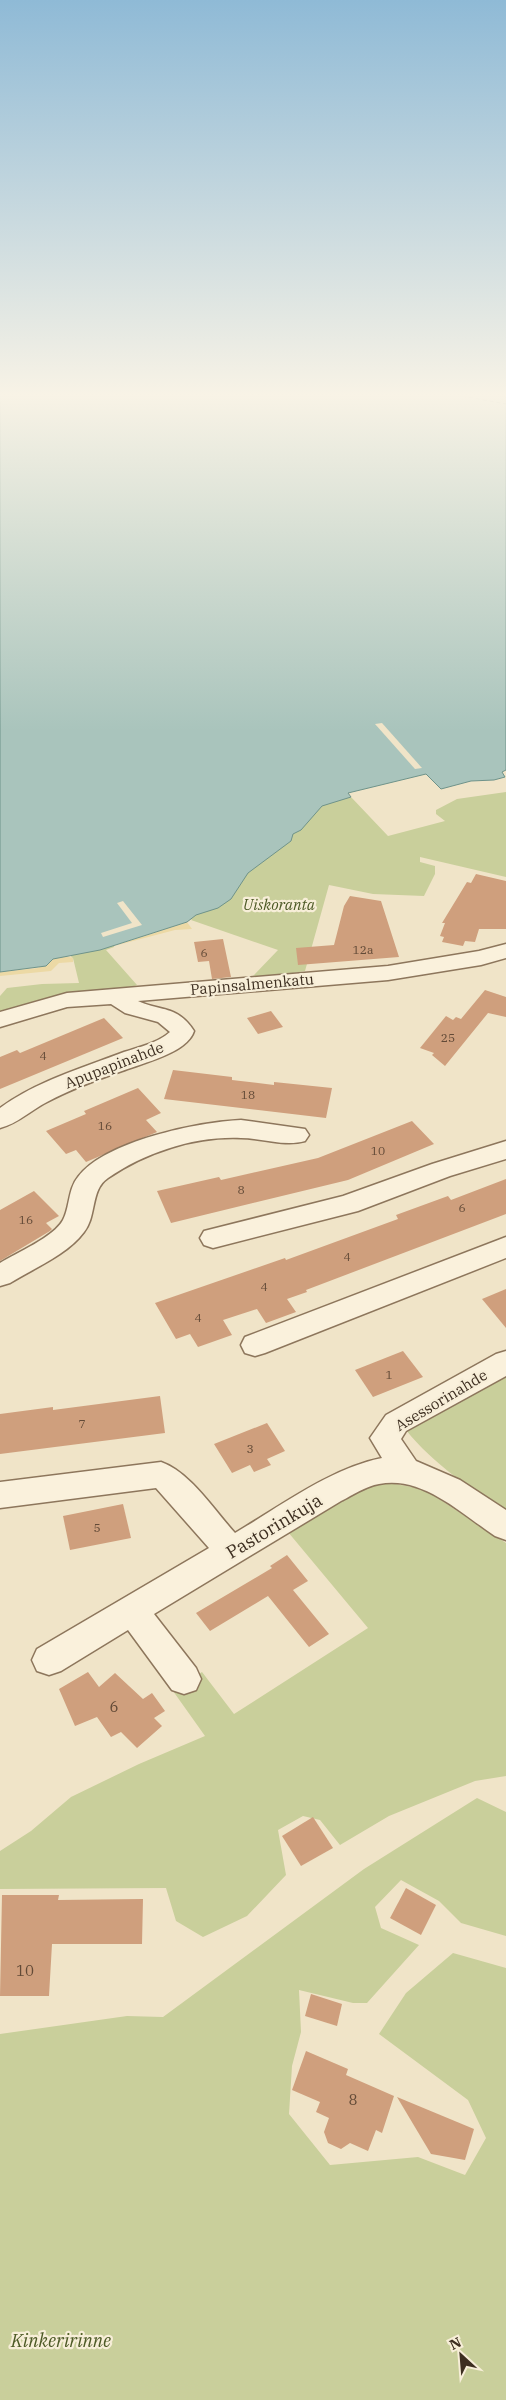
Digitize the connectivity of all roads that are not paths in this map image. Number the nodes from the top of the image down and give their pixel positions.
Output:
1 (506, 951) edge
2 (116, 996) junction
3 (0, 1020) edge
4 (0, 1120) edge
5 (296, 1135) dead end
6 (506, 1150) edge
7 (213, 1238) dead end
8 (506, 1247) edge
9 (0, 1276) edge
10 (255, 1345) dead end
11 (506, 1362) edge
12 (405, 1470) junction
13 (0, 1495) edge
14 (506, 1527) edge
15 (231, 1551) junction
16 (134, 1611) junction
17 (49, 1660) dead end
18 (184, 1679) dead end

1 - 2 street, Papinsalmenkatu
2 - 3 street, Papinsalmenkatu
2 - 4 street, Apupapinahde
5 - 9 street
6 - 7 street
8 - 10 street
11 - 12 street, Asessorinahde
12 - 14 street, Pastorinkuja
12 - 15 street, Pastorinkuja
13 - 15 street
15 - 16 street, Pastorinkuja
16 - 17 street, Pastorinkuja
16 - 18 street

